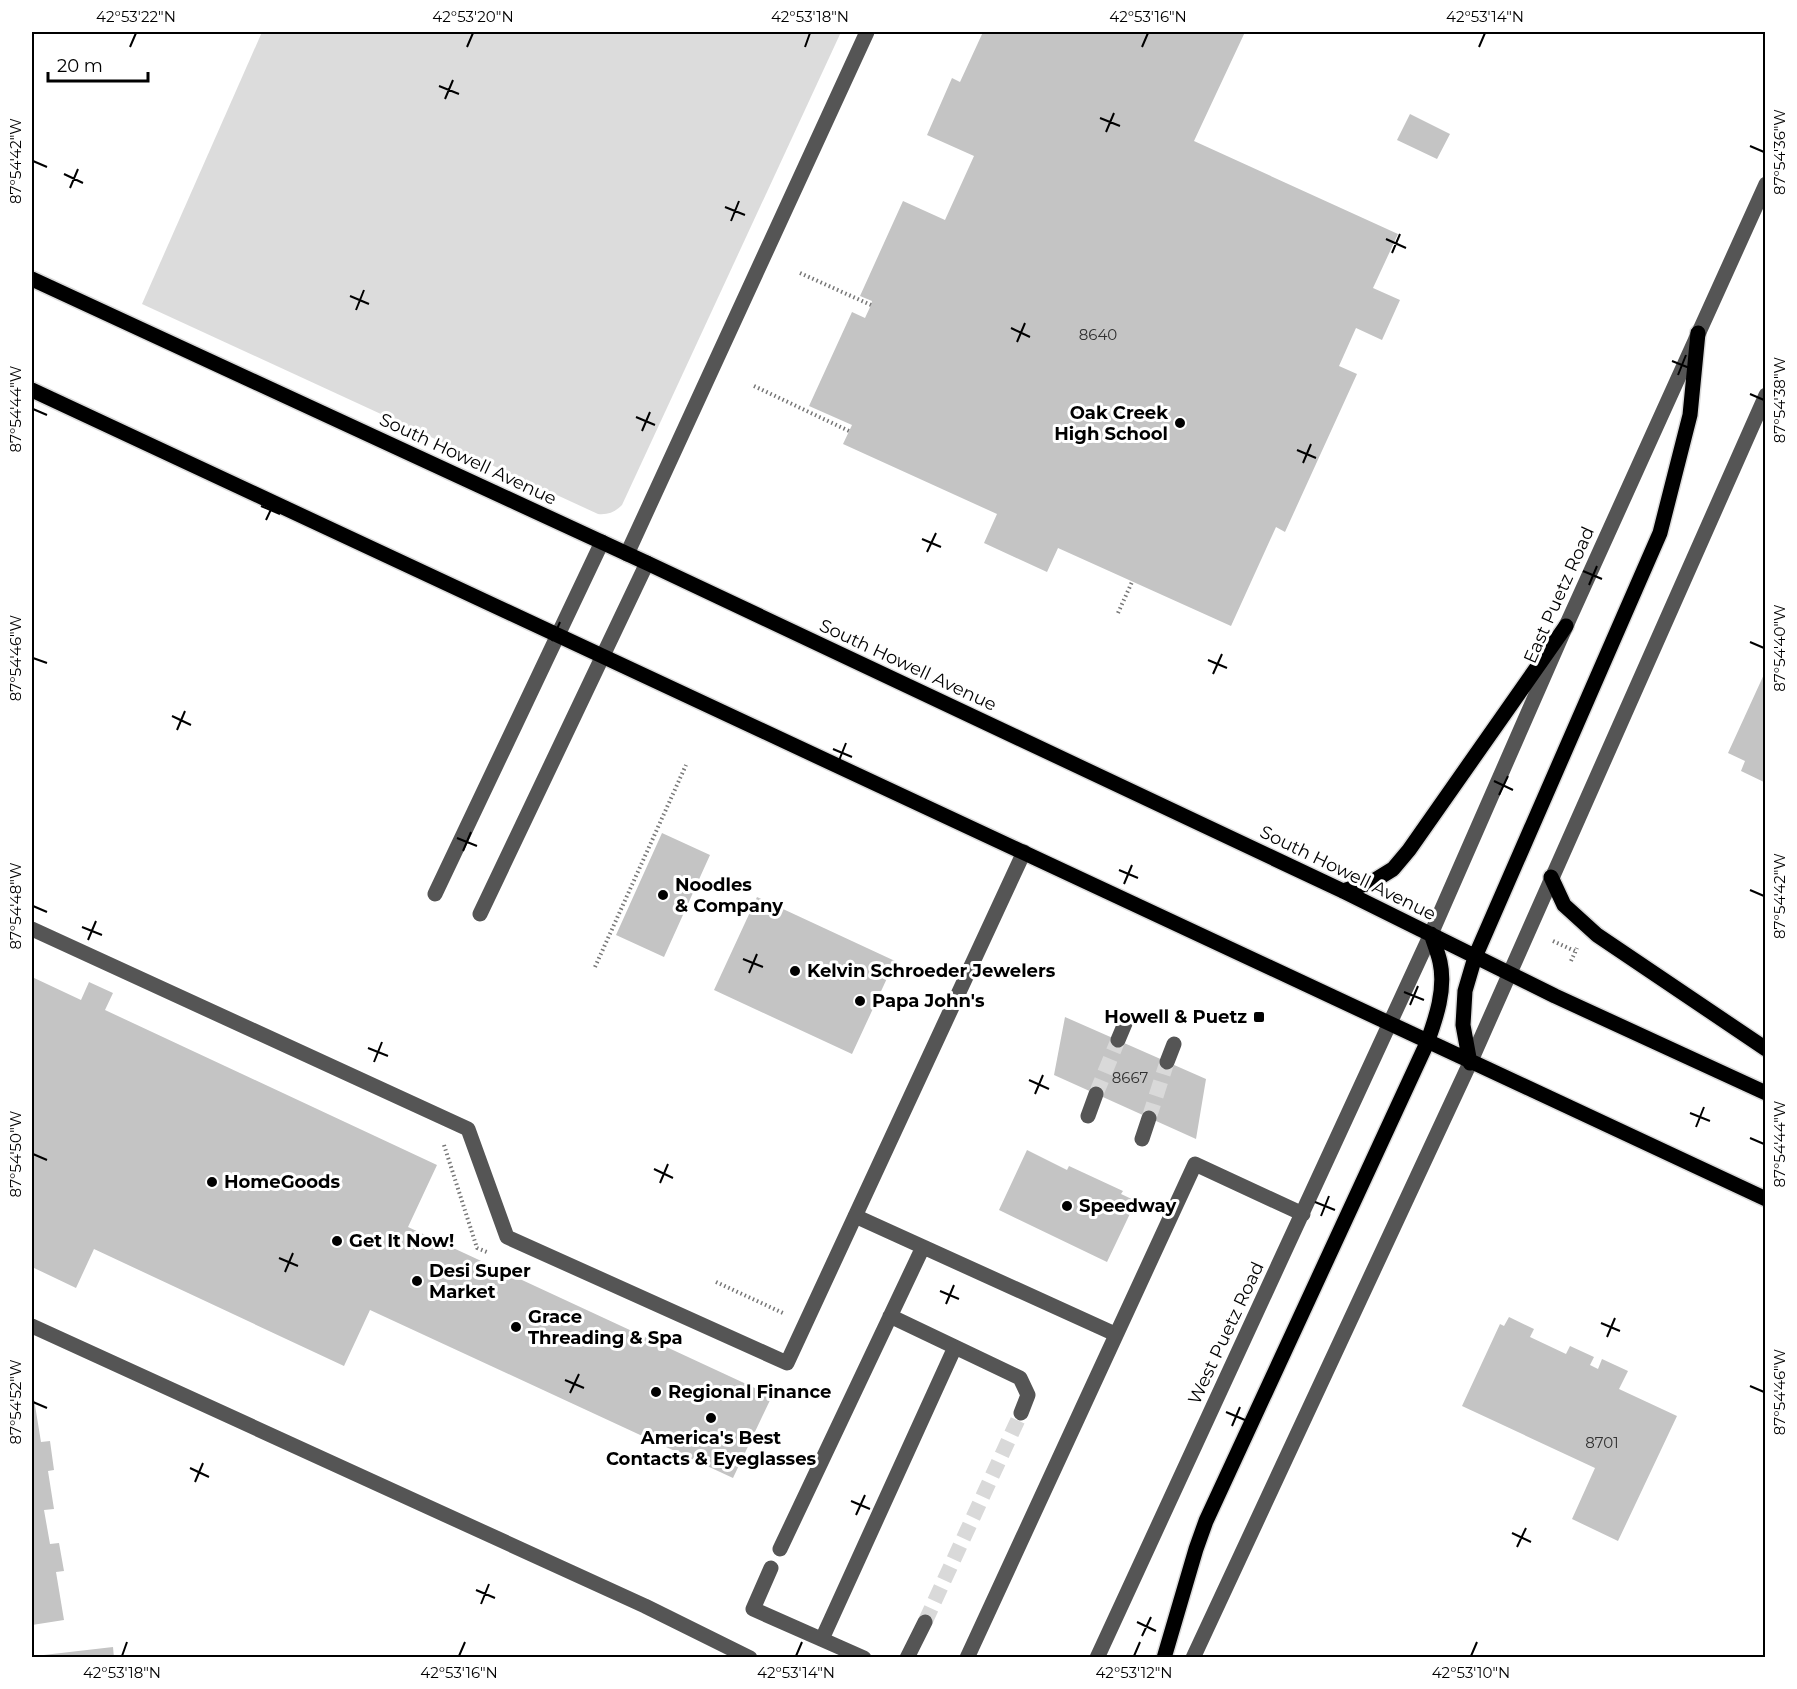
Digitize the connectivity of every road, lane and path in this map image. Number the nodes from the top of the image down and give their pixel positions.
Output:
1 (867, 32) edge
2 (1766, 184) edge
3 (800, 273) dead end
4 (32, 279) edge
5 (871, 304) dead end
6 (1698, 333) junction
7 (754, 386) dead end
8 (32, 390) edge
9 (1766, 395) edge
10 (849, 430) dead end
11 (602, 542) junction
12 (627, 554) junction
13 (647, 563) junction
14 (1132, 582) dead end
15 (1119, 613) dead end
16 (1566, 626) junction
17 (559, 635) junction
18 (604, 656) junction
19 (686, 765) dead end
20 (1024, 852) junction
21 (1551, 877) junction
22 (1342, 891) junction
23 (435, 894) dead end
24 (480, 914) dead end
25 (32, 928) edge
26 (1431, 934) junction
27 (1553, 941) dead end
28 (1575, 951) dead end
29 (1475, 957) junction
30 (595, 967) dead end
31 (1508, 974) junction
32 (1126, 1021) dead end
33 (1390, 1024) junction
34 (1118, 1040) tunnel mouth
35 (1427, 1042) junction
36 (1174, 1044) dead end
37 (1766, 1049) edge
38 (1167, 1062) tunnel mouth
39 (1470, 1063) junction
40 (1766, 1093) edge
41 (1096, 1094) tunnel mouth
42 (1088, 1116) dead end
43 (1149, 1118) tunnel mouth
44 (1142, 1139) dead end
45 (434, 1140) dead end
46 (1766, 1200) edge
47 (1303, 1214) junction
48 (855, 1216) junction
49 (923, 1247) junction
50 (495, 1256) dead end
51 (716, 1282) dead end
52 (788, 1315) dead end
53 (890, 1316) junction
54 (32, 1326) edge
55 (1115, 1334) junction
56 (955, 1347) junction
57 (1021, 1413) tunnel mouth
58 (780, 1549) dead end
59 (771, 1568) dead end
60 (925, 1622) tunnel mouth
61 (822, 1640) junction
62 (750, 1658) edge
63 (864, 1658) edge
64 (907, 1658) edge
65 (967, 1658) edge
66 (1097, 1658) edge
67 (1164, 1658) edge
68 (1193, 1658) edge

1 - 12 street
2 - 6 street, East Puetz Road
3 - 5 path
4 - 11 main road, South Howell Avenue
6 - 16 street, East Puetz Road
6 - 29 main road
7 - 10 path
8 - 17 main road
9 - 21 street
11 - 12 main road, South Howell Avenue
11 - 17 street
12 - 13 main road, South Howell Avenue
13 - 18 street
13 - 22 main road, South Howell Avenue
14 - 15 path
16 - 22 main road
16 - 26 street, East Puetz Road
17 - 18 main road
17 - 23 street
18 - 20 main road
18 - 24 street
19 - 30 path
20 - 33 main road
20 - 48 street
21 - 31 street
21 - 37 main road
22 - 26 main road, South Howell Avenue
25 - 48 street
26 - 29 main road, South Howell Avenue
26 - 33 street, East Puetz Road
26 - 35 main road
27 - 28 path
29 - 31 main road, South Howell Avenue
29 - 39 main road
31 - 39 street
31 - 40 main road, South Howell Avenue
32 - 34 street
33 - 35 main road
33 - 47 street, West Puetz Road
35 - 39 main road
35 - 67 main road
36 - 38 street
39 - 46 main road
39 - 68 street
41 - 42 street
43 - 44 street
45 - 50 path
47 - 55 street
47 - 66 street, West Puetz Road
48 - 49 street
49 - 53 street
49 - 55 street
51 - 52 path
53 - 56 street
53 - 58 street
54 - 62 street
55 - 65 street
56 - 57 street
56 - 61 street
59 - 61 street
60 - 64 street
61 - 63 street

